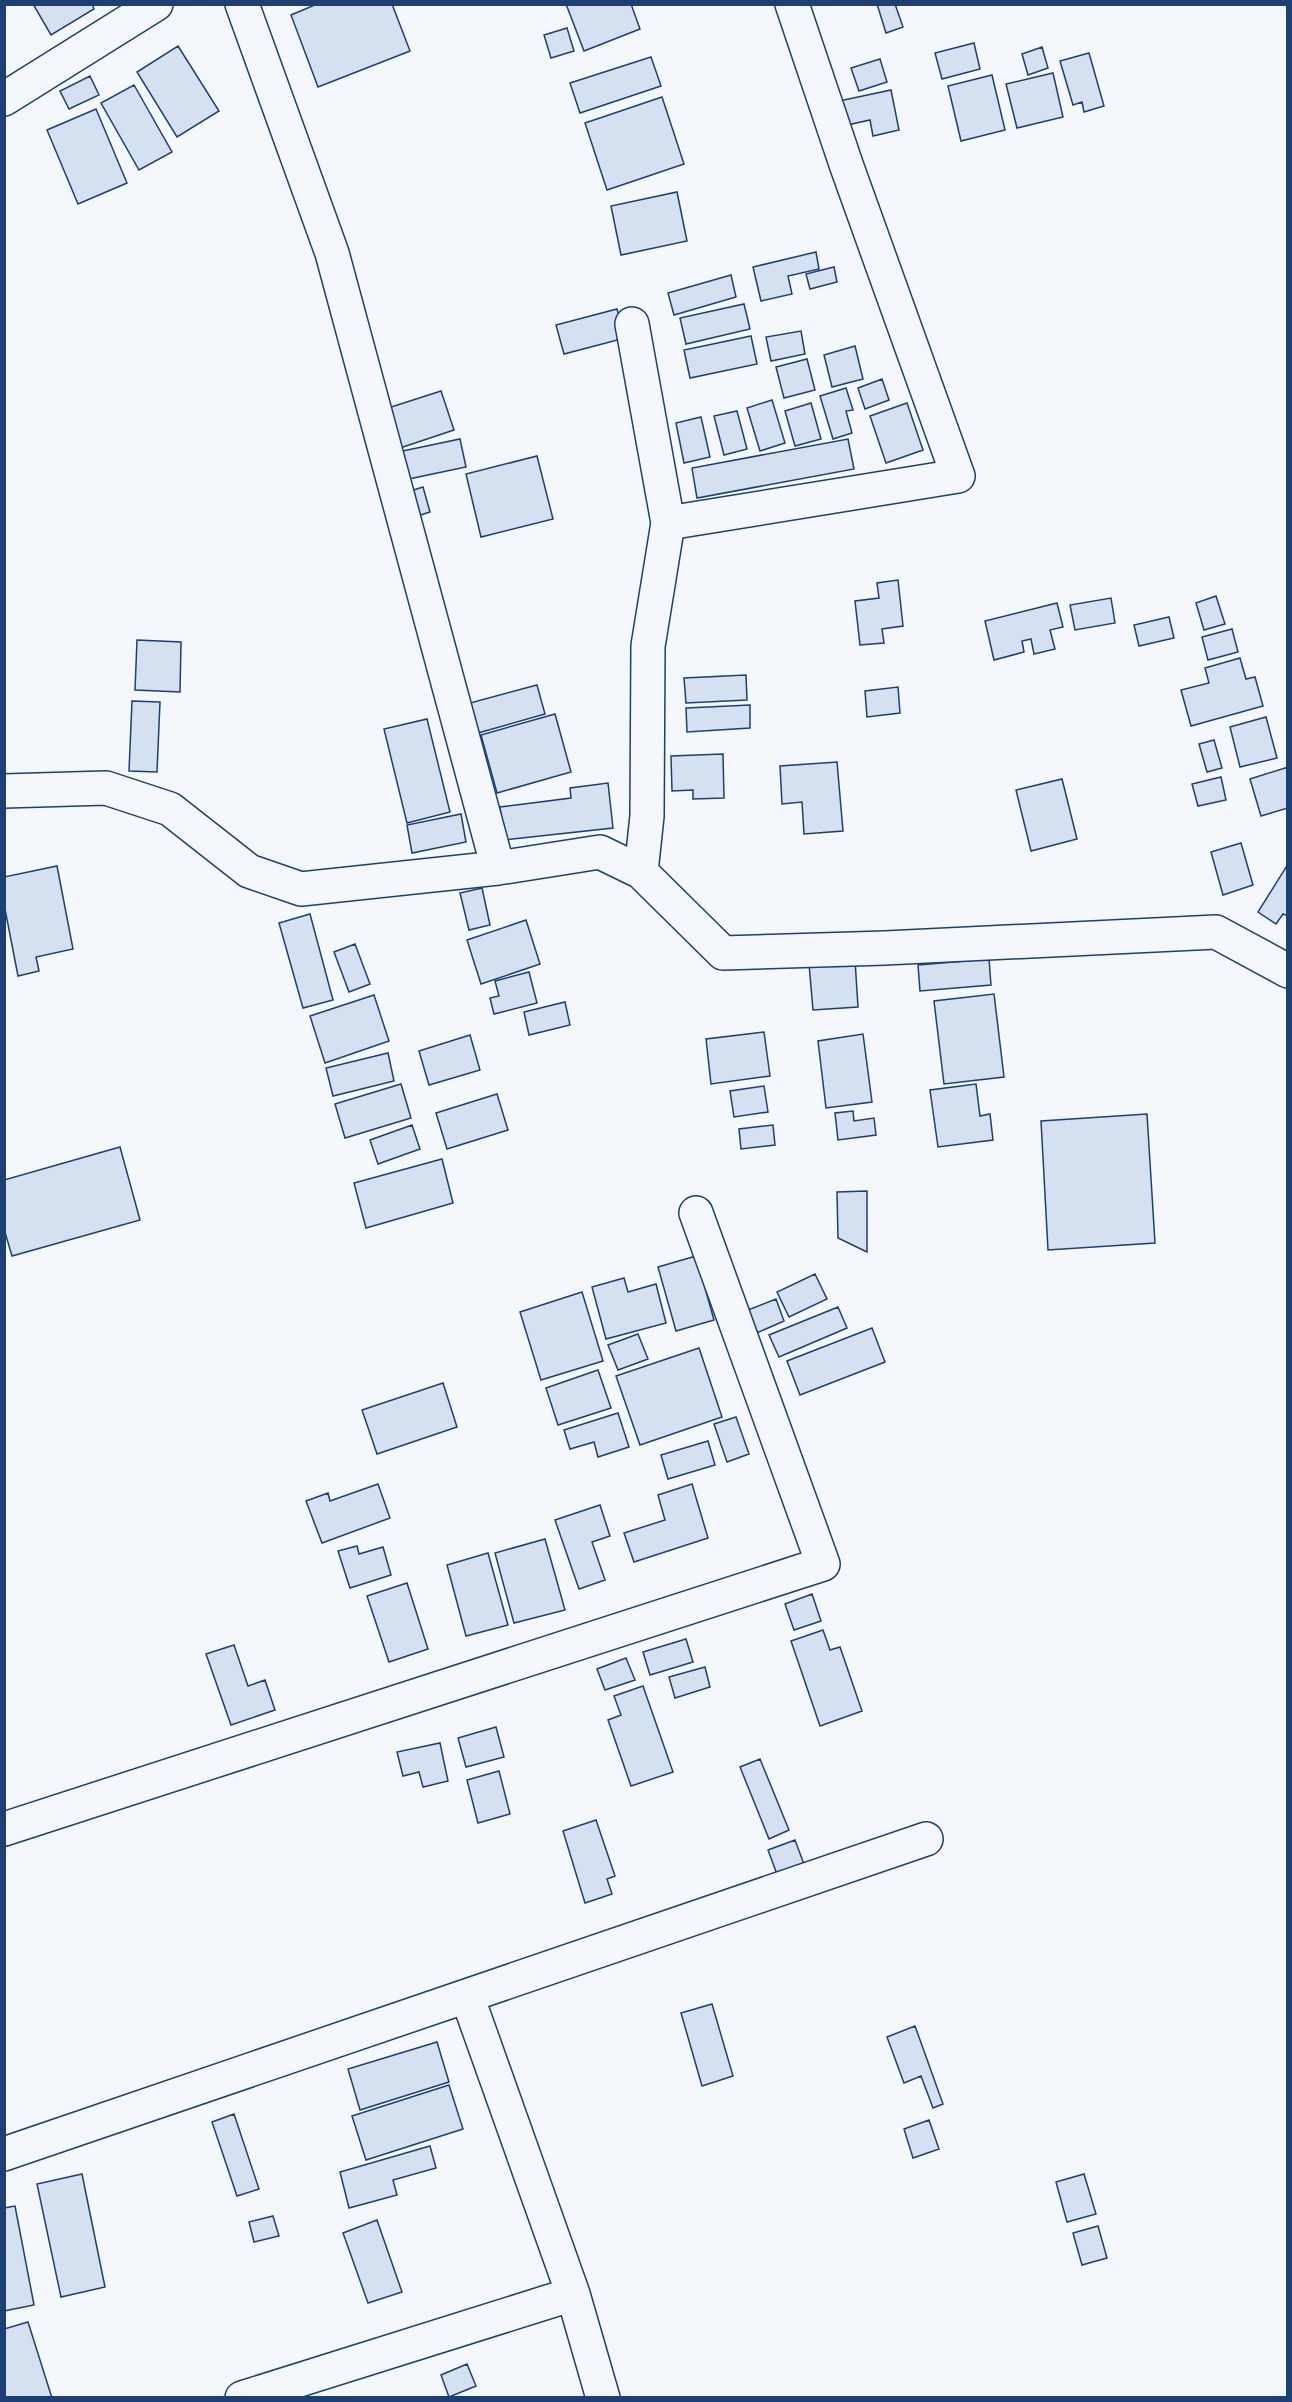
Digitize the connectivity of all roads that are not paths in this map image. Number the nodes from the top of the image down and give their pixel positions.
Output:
1 (156, 4) edge
2 (242, 4) edge
3 (792, 4) edge
4 (4, 99) edge
5 (632, 324) dead end
6 (668, 523) junction
7 (4, 791) edge
8 (498, 868) junction
9 (641, 872) junction
10 (1287, 971) edge
11 (696, 1213) dead end
12 (4, 1829) edge
13 (926, 1839) dead end
14 (467, 1996) junction
15 (4, 2154) edge
16 (573, 2294) junction
17 (242, 2397) edge
18 (603, 2397) edge

1 - 4 street
2 - 8 street
3 - 6 street
5 - 6 street
6 - 9 street
7 - 8 street
8 - 9 street
9 - 10 street
11 - 12 street
13 - 14 street
14 - 15 street
14 - 16 street
16 - 17 street
16 - 18 street

